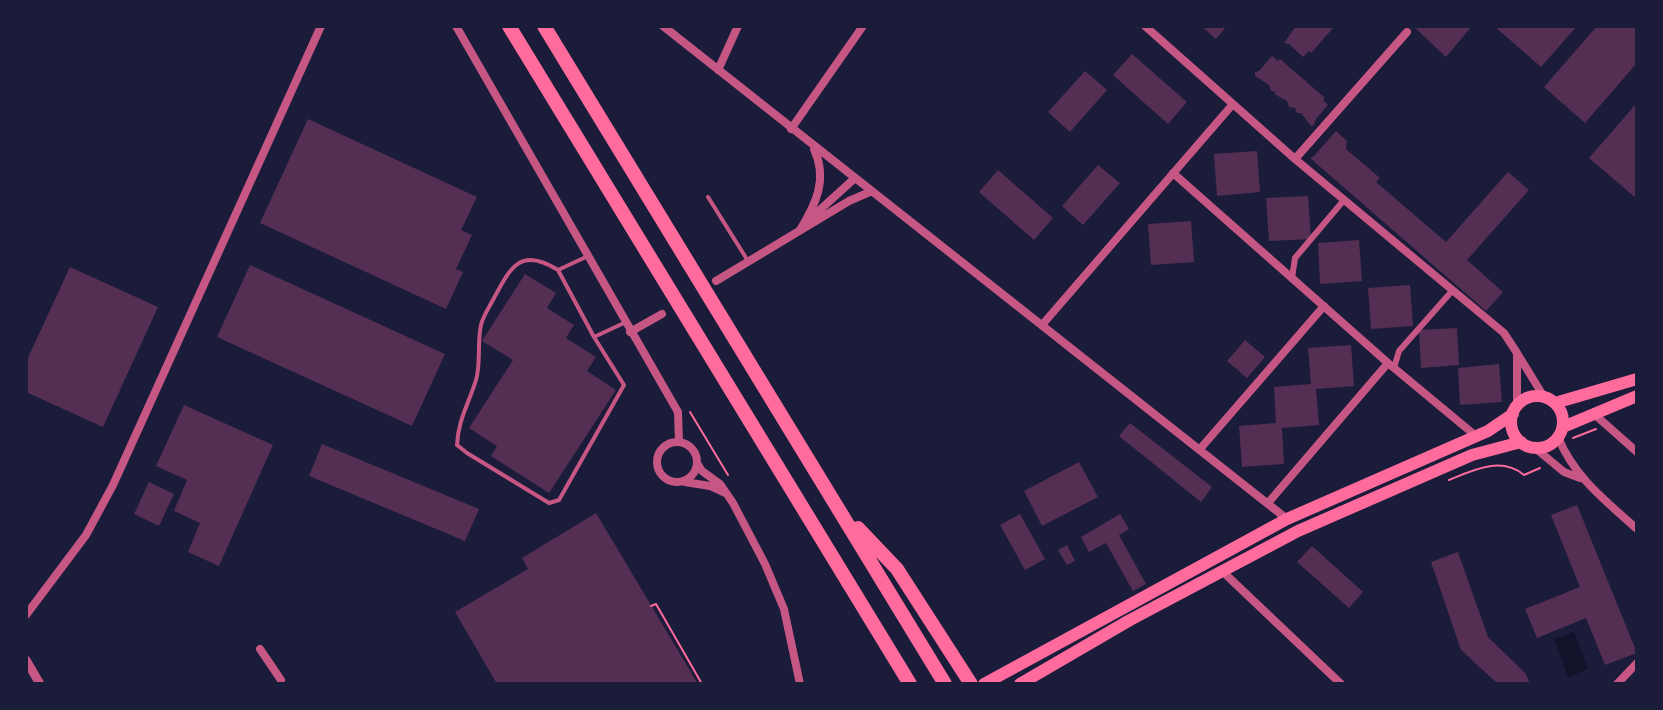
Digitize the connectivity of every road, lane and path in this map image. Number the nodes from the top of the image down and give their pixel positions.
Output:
1 (321, 26) edge
2 (456, 26) edge
3 (509, 26) edge
4 (544, 26) edge
5 (663, 26) edge
6 (738, 26) edge
7 (863, 26) edge
8 (1145, 26) edge
9 (1407, 32) dead end
10 (718, 70) junction
11 (1233, 104) junction
12 (791, 129) junction
13 (812, 145) junction
14 (1295, 159) junction
15 (1173, 173) junction
16 (855, 178) junction
17 (872, 191) junction
18 (708, 197) dead end
19 (1344, 200) junction
20 (800, 230) junction
21 (588, 256) junction
22 (748, 261) junction
23 (558, 270) junction
24 (1292, 278) junction
25 (716, 281) dead end
26 (1452, 291) junction
27 (1324, 306) junction
28 (662, 314) dead end
29 (625, 322) junction
30 (1042, 325) junction
31 (630, 332) junction
32 (594, 337) junction
33 (1517, 353) junction
34 (1391, 366) junction
35 (1637, 379) edge
36 (1637, 396) edge
37 (1550, 400) junction
38 (1515, 410) junction
39 (1592, 413) junction
40 (1604, 423) junction
41 (1561, 432) junction
42 (1476, 436) junction
43 (679, 442) junction
44 (1521, 442) junction
45 (1535, 448) junction
46 (1200, 449) junction
47 (1637, 452) edge
48 (1566, 457) junction
49 (697, 463) junction
50 (1556, 465) junction
51 (1581, 478) junction
52 (680, 482) junction
53 (1439, 484) dead end
54 (726, 494) junction
55 (1268, 503) junction
56 (839, 507) junction
57 (1287, 519) junction
58 (1637, 529) edge
59 (1221, 570) junction
60 (651, 606) dead end
61 (26, 615) edge
62 (260, 649) dead end
63 (26, 660) edge
64 (1637, 663) edge
65 (908, 682) edge
66 (280, 683) edge
67 (1023, 683) edge
68 (40, 684) edge
69 (702, 684) edge
70 (800, 684) edge
71 (945, 684) edge
72 (971, 684) edge
73 (984, 684) edge
74 (1341, 684) edge
75 (1617, 684) edge

1 - 61 street
2 - 21 street
3 - 65 highway
4 - 56 highway
5 - 10 street
6 - 10 street
7 - 12 street
8 - 11 street
9 - 14 street
10 - 12 street
11 - 14 street
11 - 15 street
12 - 13 street
13 - 16 street
13 - 20 street
14 - 19 street
15 - 24 street
15 - 30 street
16 - 17 street
16 - 20 street
17 - 20 street
17 - 30 street
18 - 22 lane
19 - 24 street
19 - 26 street
20 - 22 street
21 - 23 lane
21 - 29 street
22 - 25 street
23 - 32 lane
23 - 32 lane
24 - 27 street
26 - 33 street
26 - 34 street
27 - 34 street
27 - 46 street
28 - 31 street
29 - 31 street
29 - 32 lane
30 - 46 street
31 - 43 street
33 - 37 street
33 - 38 street
34 - 42 street
34 - 55 street
35 - 37 main road
36 - 39 main road
37 - 38 main road
37 - 41 main road
38 - 42 main road
38 - 44 main road
39 - 40 street
39 - 41 main road
40 - 47 street
40 - 48 path
41 - 45 main road
41 - 48 street
42 - 57 main road
43 - 49 street
43 - 52 street
44 - 45 main road
44 - 59 main road
45 - 50 street
46 - 55 street
48 - 51 street
49 - 52 street
49 - 54 street
50 - 51 street
50 - 53 path
51 - 58 street
52 - 54 street
54 - 70 street
55 - 57 street
56 - 71 highway
56 - 72 highway
57 - 73 main road
59 - 67 main road
59 - 74 street
60 - 69 path
62 - 66 street
63 - 68 street
64 - 75 street

